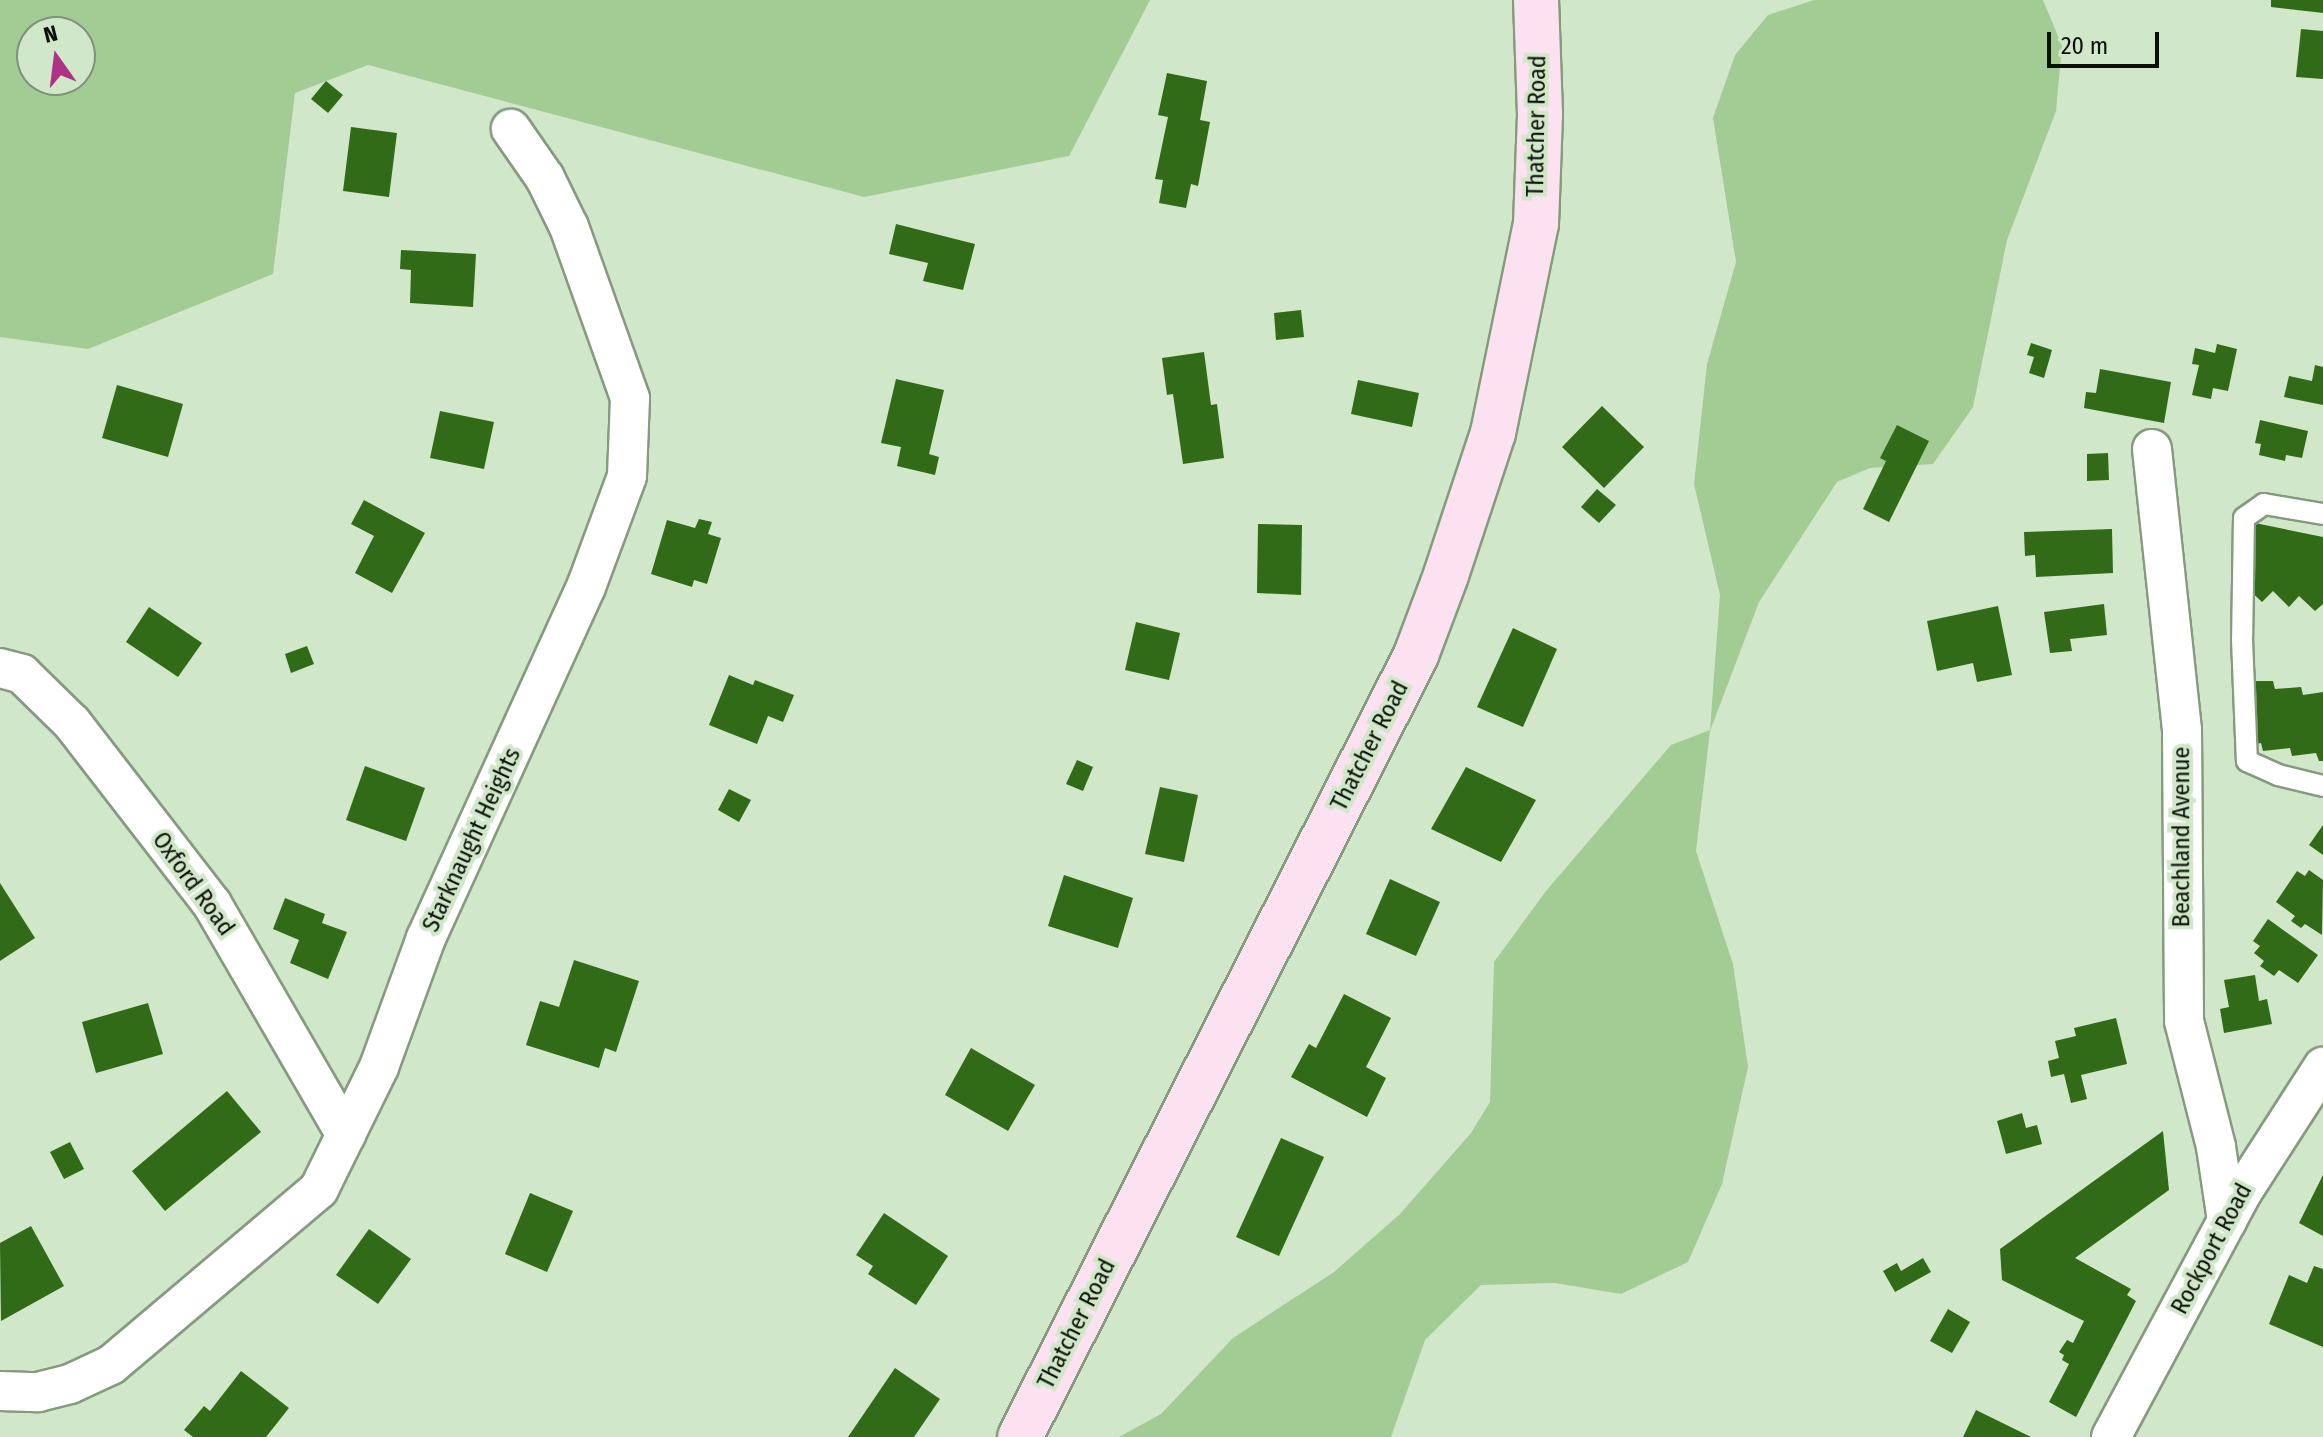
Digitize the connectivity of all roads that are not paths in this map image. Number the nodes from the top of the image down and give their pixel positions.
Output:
1 (1536, 0) edge
2 (511, 129) dead end
3 (2152, 449) dead end
4 (2323, 514) edge
5 (0, 668) edge
6 (2323, 786) edge
7 (2323, 1067) edge
8 (346, 1135) junction
9 (2227, 1221) junction
10 (0, 1391) edge
11 (1020, 1437) edge
12 (2111, 1437) edge

1 - 11 main road, Thatcher Road
2 - 8 street, Starknaught Heights
3 - 9 street, Beachland Avenue
4 - 6 lane
5 - 8 street, Oxford Road
7 - 9 street, Rockport Road
8 - 10 street, Starknaught Heights
9 - 12 street, Rockport Road

